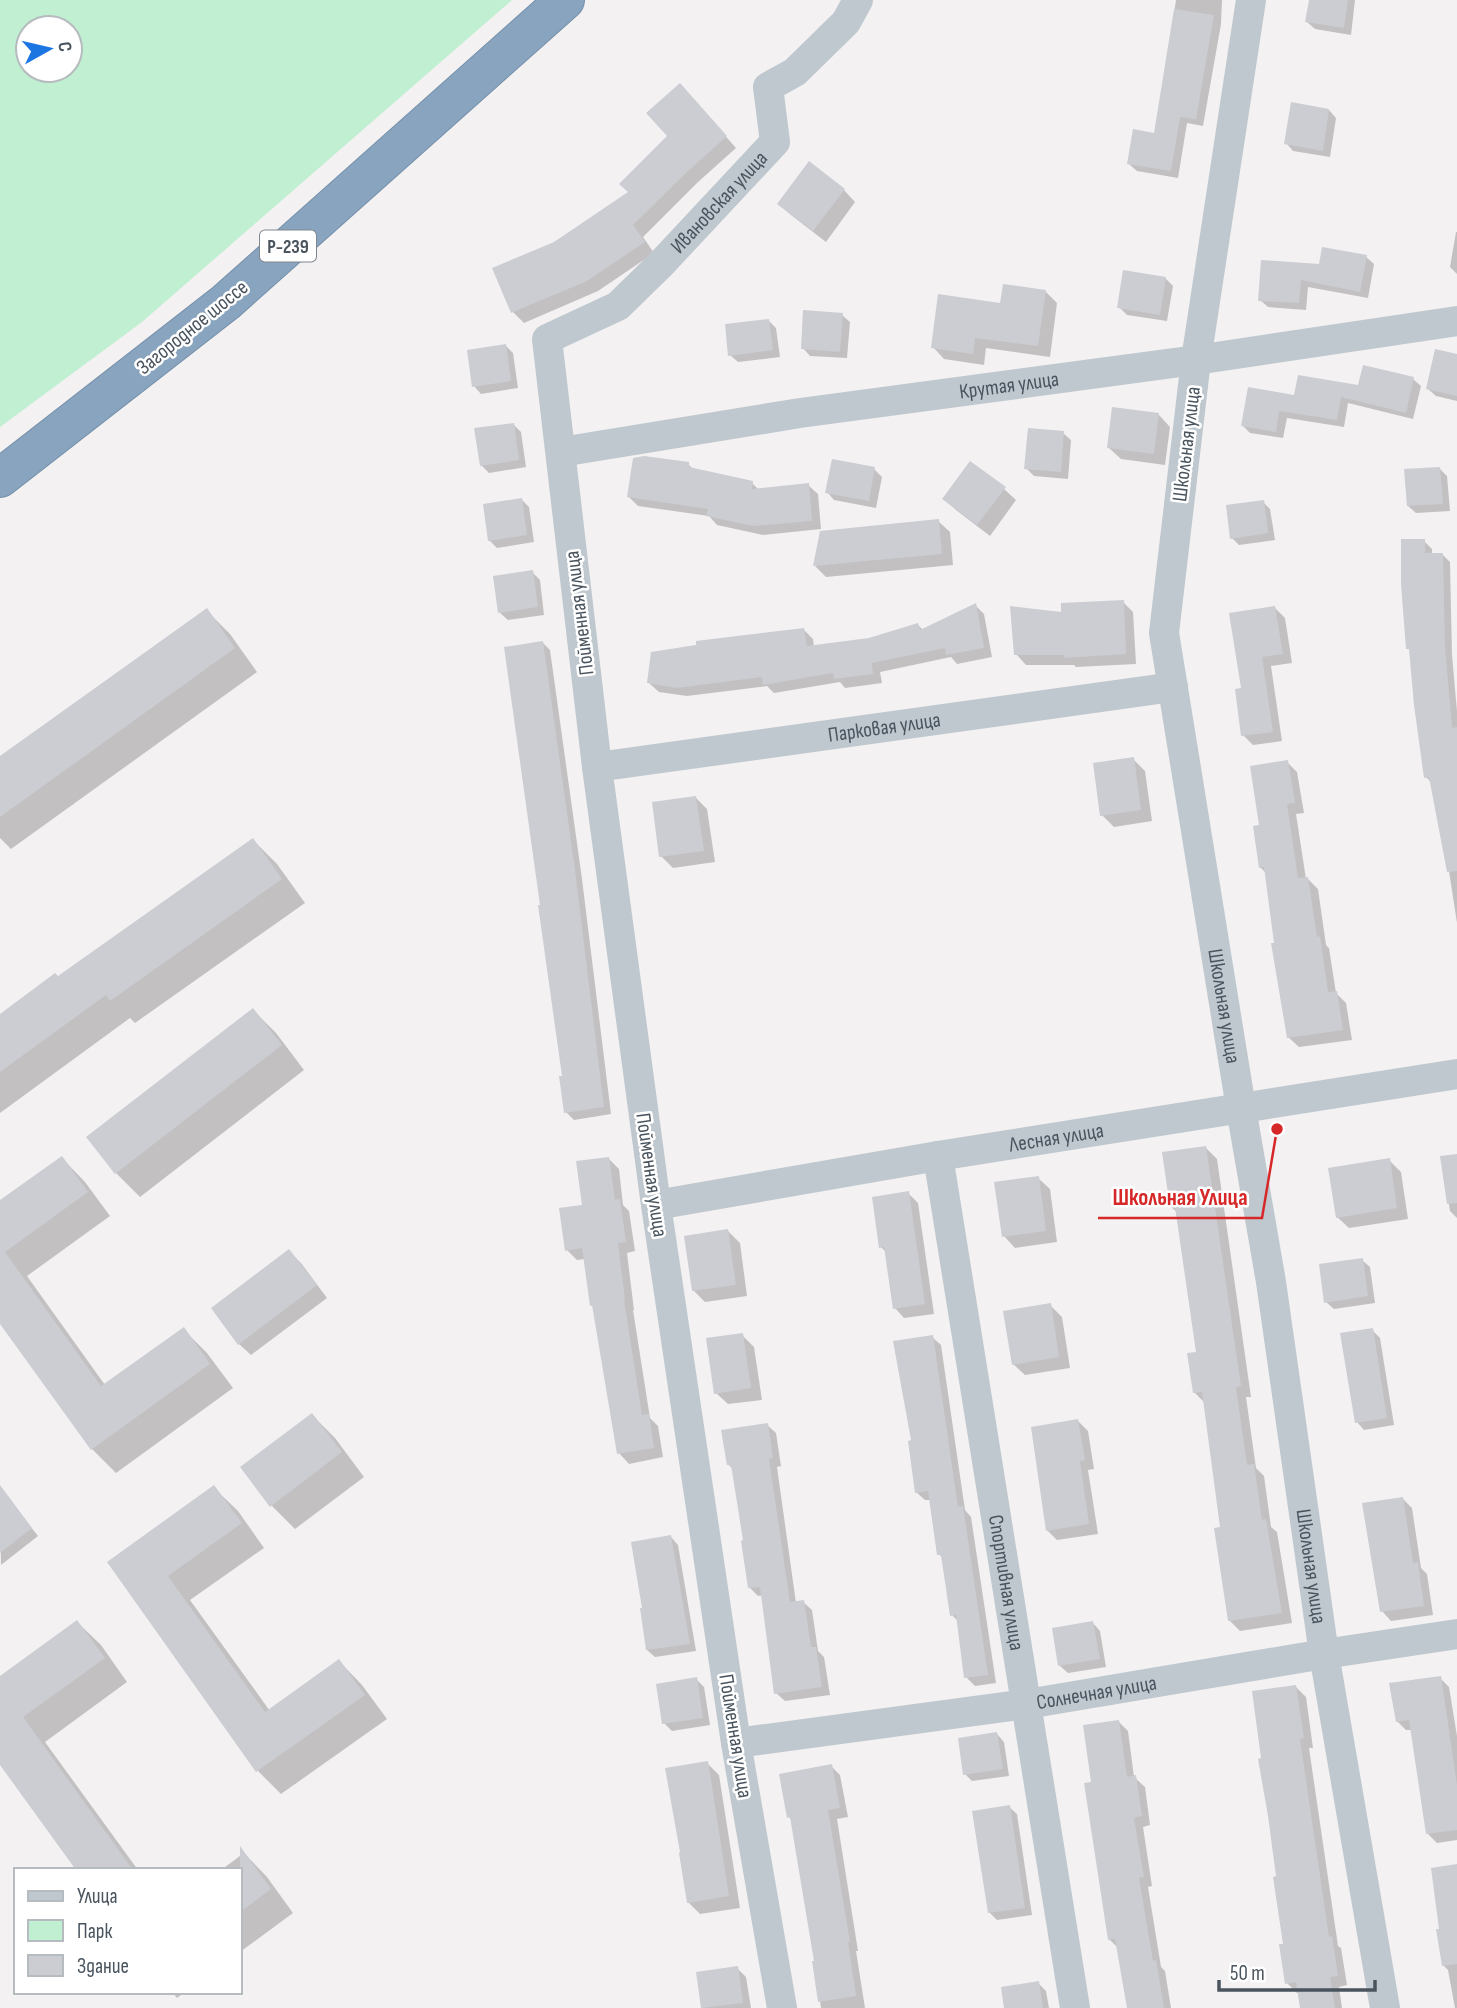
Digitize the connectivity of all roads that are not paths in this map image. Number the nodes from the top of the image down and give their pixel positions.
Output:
1 (565, 0) edge
2 (858, 0) edge
3 (1251, 0) edge
4 (1457, 321) edge
5 (547, 339) joint
6 (1196, 360) junction
7 (561, 452) junction
8 (0, 478) edge
9 (1173, 687) junction
10 (597, 767) junction
11 (1457, 1074) edge
12 (1241, 1108) junction
13 (938, 1156) junction
14 (656, 1205) junction
15 (1457, 1634) edge
16 (1324, 1654) junction
17 (1027, 1704) junction
18 (736, 1743) junction
19 (782, 2008) edge
20 (1075, 2008) edge
21 (1385, 2008) edge

1 - 8 highway, Загородное шоссе / Р-239
2 - 5 street, Ивановская улица
3 - 6 street, Школьная улица
4 - 6 street, Крутая улица
5 - 7 street, Пойменная улица
6 - 7 street, Крутая улица
6 - 9 street, Школьная улица
7 - 10 street, Пойменная улица
9 - 10 street, Парковая улица
9 - 12 street, Школьная улица
10 - 14 street, Пойменная улица
11 - 12 street, Лесная улица
12 - 13 street, Лесная улица
12 - 16 street, Школьная улица
13 - 14 street, Лесная улица
13 - 17 street, Спортивная улица
14 - 18 street, Пойменная улица
15 - 16 street, Солнечная улица
16 - 17 street, Солнечная улица
16 - 21 street, Школьная улица
17 - 18 street, Солнечная улица
17 - 20 street, Спортивная улица
18 - 19 street, Пойменная улица

